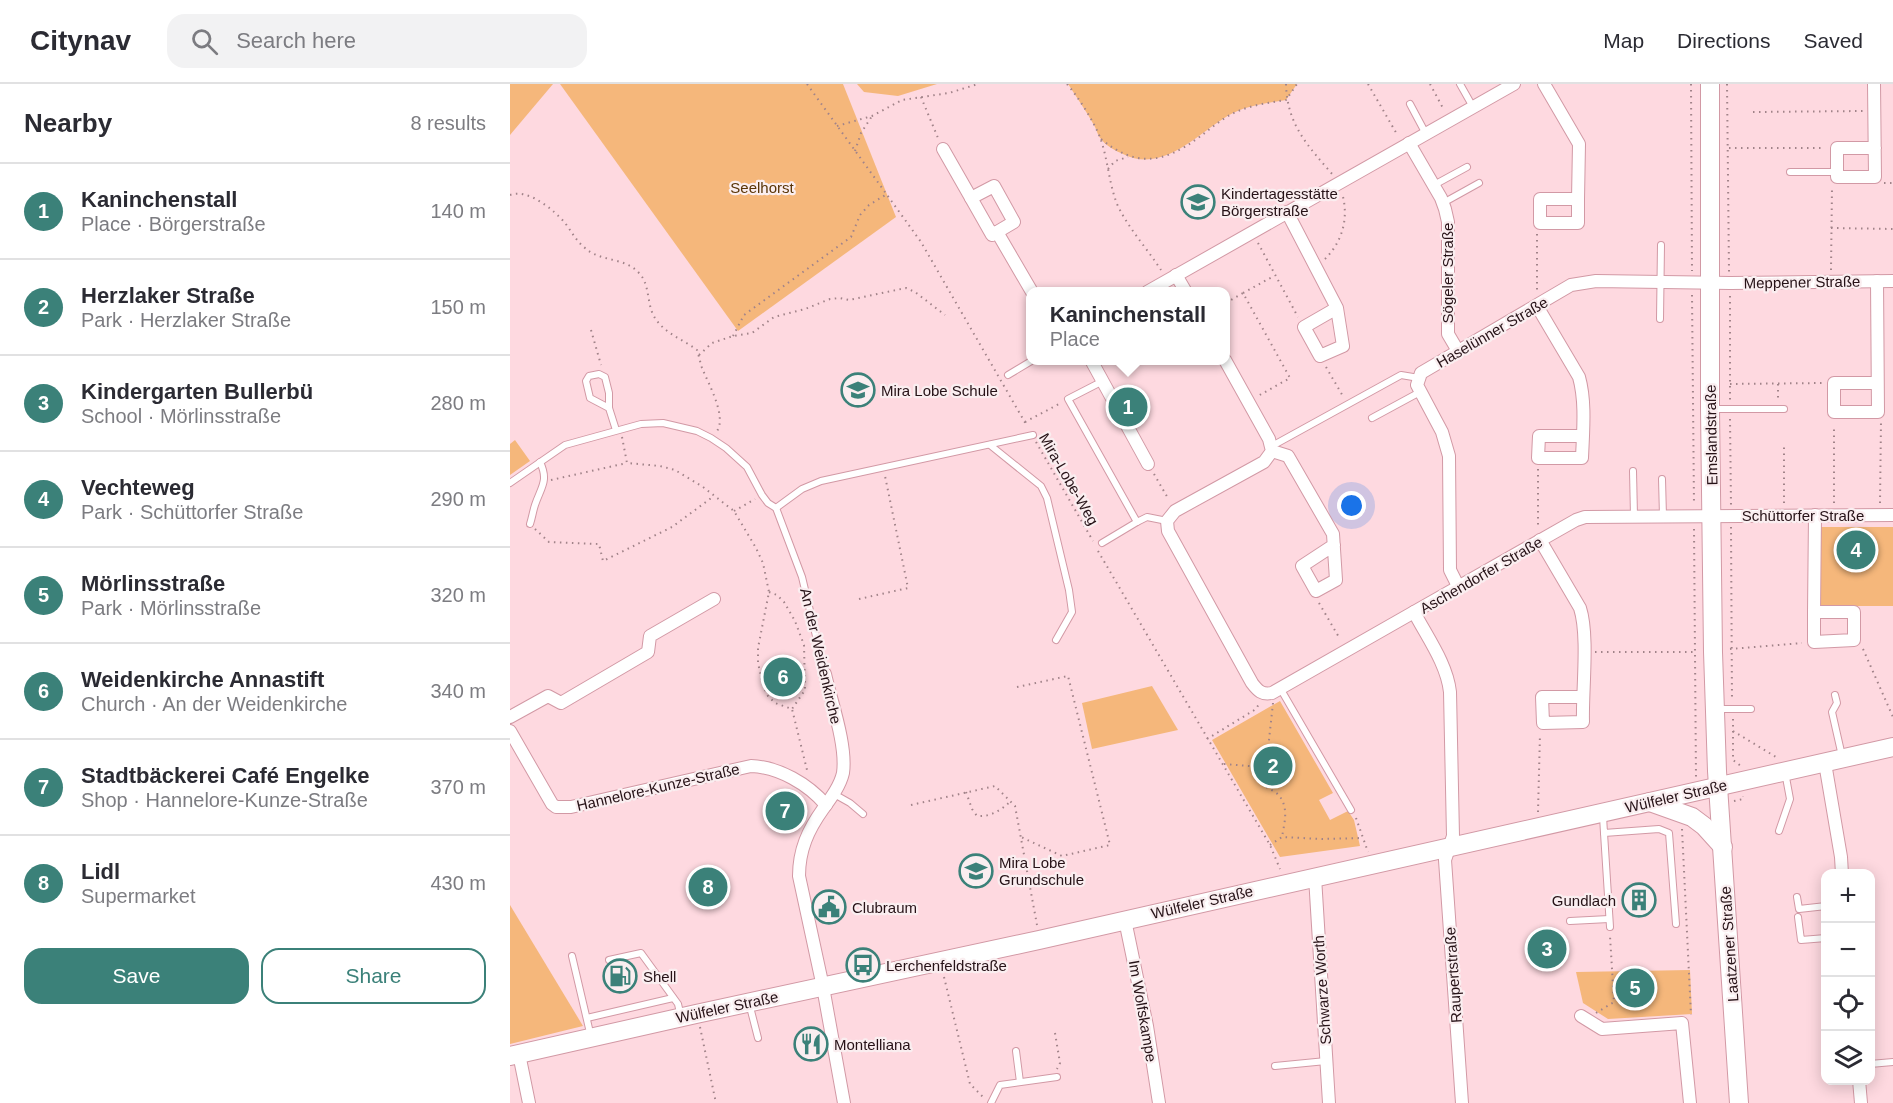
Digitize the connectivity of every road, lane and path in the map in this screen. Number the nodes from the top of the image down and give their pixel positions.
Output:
1 (807, 84) edge
2 (978, 84) edge
3 (1068, 84) edge
4 (1286, 84) edge
5 (1297, 84) edge
6 (1368, 84) edge
7 (1430, 84) edge
8 (1460, 84) edge
9 (1514, 84) edge
10 (1544, 84) edge
11 (1691, 84) edge
12 (1710, 84) edge
13 (1727, 84) edge
14 (1874, 84) edge
15 (921, 96) junction
16 (1286, 100) junction
17 (1410, 104) dead end
18 (1473, 107) junction
19 (1874, 111) junction
20 (1753, 112) dead end
21 (872, 116) junction
22 (1450, 120) junction
23 (837, 126) junction
24 (1426, 134) junction
25 (1101, 139) junction
26 (1407, 145) junction
27 (1719, 148) junction
28 (1837, 148) junction
29 (1875, 148) junction
30 (943, 149) joint
31 (855, 151) junction
32 (1128, 157) junction
33 (1467, 167) dead end
34 (1108, 169) junction
35 (1791, 172) dead end
36 (1834, 172) junction
37 (1339, 183) junction
38 (1479, 183) dead end
39 (1434, 185) junction
40 (887, 194) junction
41 (510, 195) edge
42 (971, 198) junction
43 (1578, 200) junction
44 (1443, 203) junction
45 (1287, 212) junction
46 (1540, 223) junction
47 (1831, 228) junction
48 (1893, 229) edge
49 (997, 232) junction
50 (1252, 232) junction
51 (1661, 245) dead end
52 (1316, 267) junction
53 (1275, 275) junction
54 (1172, 277) junction
55 (1831, 281) junction
56 (1876, 281) junction
57 (1893, 281) edge
58 (1661, 282) junction
59 (1692, 283) junction
60 (1711, 283) junction
61 (1730, 283) junction
62 (1030, 287) edge
63 (1154, 287) edge
64 (1182, 287) edge
65 (1243, 293) junction
66 (1230, 301) edge
67 (1538, 306) junction
68 (1337, 308) junction
69 (945, 315) dead end
70 (1660, 319) dead end
71 (1304, 327) junction
72 (591, 330) dead end
73 (733, 336) junction
74 (1458, 351) junction
75 (699, 355) junction
76 (1320, 357) junction
77 (1026, 364) edge
78 (1094, 365) edge
79 (1228, 365) edge
80 (602, 375) junction
81 (1008, 375) dead end
82 (1419, 378) junction
83 (1103, 381) junction
84 (1877, 382) junction
85 (1834, 383) junction
86 (1730, 384) junction
87 (1778, 384) junction
88 (1420, 392) junction
89 (1068, 399) junction
90 (1248, 401) junction
91 (1347, 405) junction
92 (609, 408) junction
93 (1710, 409) junction
94 (1730, 409) junction
95 (1781, 409) joint
96 (1834, 412) junction
97 (1881, 417) dead end
98 (1372, 418) dead end
99 (1025, 422) junction
100 (618, 429) junction
101 (1033, 435) junction
102 (1583, 436) junction
103 (711, 438) junction
104 (990, 445) junction
105 (1784, 445) dead end
106 (1272, 449) junction
107 (1538, 458) junction
108 (540, 462) junction
109 (627, 463) junction
110 (1148, 464) joint
111 (883, 468) junction
112 (1634, 471) dead end
113 (545, 479) junction
114 (1662, 480) dead end
115 (510, 483) edge
116 (762, 495) junction
117 (714, 496) junction
118 (776, 508) junction
119 (734, 511) junction
120 (1784, 515) junction
121 (1815, 515) junction
122 (1834, 515) junction
123 (1887, 515) edge
124 (1171, 516) junction
125 (1634, 516) junction
126 (1662, 516) junction
127 (1694, 516) junction
128 (1722, 516) junction
129 (1137, 522) junction
130 (530, 524) joint
131 (1540, 540) junction
132 (1102, 543) dead end
133 (1334, 545) junction
134 (1458, 586) junction
135 (1316, 591) junction
136 (769, 592) junction
137 (714, 599) dead end
138 (859, 599) dead end
139 (1414, 612) junction
140 (1814, 612) junction
141 (1056, 640) dead end
142 (1854, 640) junction
143 (1346, 651) junction
144 (825, 674) joint
145 (1017, 687) dead end
146 (1273, 692) junction
147 (1835, 695) dead end
148 (1582, 696) junction
149 (792, 709) junction
150 (1724, 709) junction
151 (1751, 709) dead end
152 (510, 717) edge
153 (1893, 717) edge
154 (1543, 723) junction
155 (510, 731) edge
156 (1733, 731) junction
157 (1207, 739) junction
158 (1893, 747) edge
159 (1834, 761) junction
160 (1222, 764) junction
161 (1782, 765) junction
162 (1741, 766) dead end
163 (1260, 767) junction
164 (1696, 775) dead end
165 (810, 782) dead end
166 (1718, 786) junction
167 (966, 792) junction
168 (834, 794) junction
169 (1011, 801) junction
170 (1648, 802) junction
171 (826, 805) junction
172 (911, 805) dead end
173 (1352, 810) joint
174 (1603, 812) junction
175 (863, 814) dead end
176 (1686, 825) dead end
177 (1538, 827) junction
178 (1779, 831) dead end
179 (1605, 833) junction
180 (1022, 837) junction
181 (1282, 837) junction
182 (1363, 838) junction
183 (1270, 845) junction
184 (1449, 847) junction
185 (1723, 847) junction
186 (1372, 865) junction
187 (1842, 869) edge
188 (1315, 877) junction
189 (1286, 883) junction
190 (1797, 897) dead end
191 (1821, 907) edge
192 (1798, 917) dead end
193 (1609, 919) junction
194 (1125, 920) junction
195 (1570, 921) dead end
196 (1676, 924) dead end
197 (1610, 927) joint
198 (1821, 938) edge
199 (1039, 940) junction
200 (573, 956) dead end
201 (609, 960) dead end
202 (941, 961) junction
203 (823, 987) junction
204 (673, 998) junction
205 (749, 1002) junction
206 (689, 1016) junction
207 (587, 1018) junction
208 (1585, 1018) joint
209 (1682, 1023) junction
210 (1055, 1033) dead end
211 (591, 1038) junction
212 (758, 1038) dead end
213 (1016, 1051) dead end
214 (514, 1055) edge
215 (1326, 1061) junction
216 (1893, 1062) edge
217 (1875, 1064) edge
218 (1275, 1066) dead end
219 (1055, 1077) joint
220 (1020, 1082) junction
221 (1859, 1085) edge
222 (529, 1103) edge
223 (716, 1103) edge
224 (844, 1103) edge
225 (990, 1103) edge
226 (1159, 1103) edge
227 (1329, 1103) edge
228 (1462, 1103) edge
229 (1689, 1103) edge
230 (1739, 1103) edge
231 (1861, 1103) edge

1 - 23 path, Mira-Lobe-Weg
2 - 15 path
3 - 25 path
4 - 16 path
5 - 16 path
6 - 26 path
7 - 22 path
8 - 18 lane
9 - 18 street
10 - 43 street
11 - 59 path
12 - 27 main road, Emslandstraße
13 - 27 path
14 - 19 street
15 - 21 path
15 - 30 path
16 - 32 path
16 - 37 path
17 - 24 lane
18 - 22 street
19 - 20 path
19 - 29 street
21 - 23 path
21 - 31 path
22 - 24 street
23 - 31 path, Mira-Lobe-Weg
24 - 26 street
25 - 32 path
25 - 34 path
26 - 37 street
26 - 39 street, Sögeler Straße
27 - 28 path
27 - 60 main road, Emslandstraße
27 - 61 path
28 - 29 street
28 - 36 street
29 - 36 street
30 - 42 street
31 - 40 path, Mira-Lobe-Weg
32 - 34 path
33 - 39 lane
34 - 54 path
35 - 36 lane
36 - 47 path
37 - 45 street
37 - 52 path
38 - 44 lane
39 - 44 street, Sögeler Straße
40 - 73 path
40 - 99 path, Mira-Lobe-Weg
41 - 75 path
42 - 49 street
42 - 49 street
43 - 46 street
43 - 46 street
44 - 74 street, Sögeler Straße
45 - 50 street
45 - 52 street
46 - 67 path
47 - 48 path
47 - 55 path
49 - 62 street
50 - 53 path
50 - 54 street
51 - 58 lane
52 - 68 street
53 - 65 path
53 - 71 path
54 - 63 street
54 - 64 street
55 - 56 street, Meppener Straße
55 - 61 street, Meppener Straße
56 - 57 street, Meppener Straße
56 - 84 street
58 - 59 street, Haselünner Straße
58 - 67 street, Haselünner Straße
58 - 70 lane
59 - 60 street, Haselünner Straße
59 - 127 path
60 - 61 street, Meppener Straße
60 - 93 main road, Emslandstraße
61 - 86 path
65 - 66 path
65 - 90 path
67 - 74 street, Haselünner Straße
67 - 102 street
68 - 71 street
68 - 76 street
69 - 73 path
71 - 76 street
72 - 80 path
73 - 75 path
74 - 82 street, Haselünner Straße
75 - 103 path
76 - 91 path
77 - 81 lane
78 - 83 street
79 - 90 street
80 - 92 lane
80 - 92 lane
82 - 88 street
82 - 91 lane
83 - 89 lane
83 - 110 street
84 - 85 street
84 - 96 street
85 - 87 path
85 - 96 street
86 - 87 path
86 - 94 path
87 - 95 path
88 - 98 lane
88 - 134 street
89 - 99 path
89 - 129 lane
90 - 106 street
91 - 106 lane
92 - 100 lane
93 - 94 lane
93 - 128 main road, Emslandstraße
94 - 95 lane
94 - 128 path
96 - 122 path
97 - 123 path
99 - 101 path, Mira-Lobe-Weg
100 - 103 lane, An der Weidenkirche
100 - 108 lane, An der Weidenkirche
100 - 109 path
101 - 104 lane
101 - 157 path, Mira-Lobe-Weg
102 - 107 street
102 - 107 street
103 - 116 lane, An der Weidenkirche
104 - 111 lane
104 - 141 lane
105 - 120 path
106 - 124 street
106 - 133 street
107 - 131 path
108 - 113 lane
108 - 115 lane, An der Weidenkirche
109 - 113 path
109 - 117 path
110 - 124 path
111 - 118 lane
111 - 138 path
112 - 125 lane
113 - 130 lane
114 - 126 lane
116 - 118 lane, An der Weidenkirche
116 - 119 path
117 - 119 path
117 - 130 path
118 - 144 lane, An der Weidenkirche
119 - 136 path
120 - 121 street, Schüttorfer Straße
120 - 128 street, Schüttorfer Straße
121 - 122 street, Schüttorfer Straße
121 - 140 street
122 - 123 street, Schüttorfer Straße
124 - 129 lane
124 - 146 street
125 - 126 street, Aschendorfer Straße
125 - 131 street, Aschendorfer Straße
126 - 127 street, Aschendorfer Straße
127 - 128 street, Aschendorfer Straße
127 - 164 path
128 - 150 main road, Emslandstraße
128 - 150 path
129 - 132 lane
131 - 134 street, Aschendorfer Straße
131 - 148 street
133 - 135 street
133 - 135 street
134 - 139 street, Aschendorfer Straße
135 - 143 path
136 - 149 path
136 - 149 path
137 - 152 street
139 - 143 street
139 - 184 street, Aschendorfer Straße
140 - 142 street
140 - 142 street
142 - 153 path
143 - 146 street
144 - 168 street, An der Weidenkirche
145 - 180 path
146 - 157 path
146 - 163 path
146 - 173 lane
147 - 159 lane
148 - 154 street
148 - 154 street
149 - 165 path
150 - 151 lane
150 - 156 path
150 - 166 main road, Emslandstraße
154 - 177 path
155 - 171 street, Hannelore-Kunze-Straße
156 - 161 path
156 - 162 path
157 - 160 path, Mira-Lobe-Weg
158 - 159 main road, Wülfeler Straße
159 - 161 main road, Wülfeler Straße
159 - 187 street
160 - 163 path
160 - 183 path, Mira-Lobe-Weg
161 - 166 main road, Wülfeler Straße
161 - 178 lane
163 - 181 path
166 - 170 main road, Wülfeler Straße
166 - 185 main road, Laatzener Straße
167 - 169 path
167 - 169 path
167 - 172 path
168 - 171 street, An der Weidenkirche
168 - 175 lane
169 - 180 path
170 - 174 main road, Wülfeler Straße
170 - 185 main road
171 - 203 street
173 - 182 path
174 - 177 main road, Wülfeler Straße
174 - 179 lane
176 - 209 path
177 - 184 main road, Wülfeler Straße
179 - 193 lane
179 - 196 lane
180 - 199 path
181 - 182 path
181 - 183 path
182 - 186 path
183 - 189 path, Mira-Lobe-Weg
184 - 186 main road, Wülfeler Straße
184 - 228 street, Raupertstraße
185 - 230 main road, Laatzener Straße
186 - 188 main road, Wülfeler Straße
188 - 189 main road, Wülfeler Straße
188 - 215 street, Schwarze Worth
189 - 194 main road, Wülfeler Straße
190 - 191 lane
192 - 198 lane
193 - 195 lane
193 - 197 lane
194 - 199 main road, Wülfeler Straße
194 - 226 street, Im Wolfskampe
197 - 208 path
199 - 202 main road, Wülfeler Straße
200 - 207 lane
201 - 204 lane
202 - 203 main road, Wülfeler Straße
202 - 225 path
203 - 205 main road, Wülfeler Straße
203 - 224 street
204 - 206 lane
204 - 207 lane
205 - 206 main road, Wülfeler Straße
205 - 212 lane
206 - 211 main road, Wülfeler Straße
206 - 223 path
207 - 211 lane
208 - 209 street
209 - 229 street
210 - 219 path
211 - 214 main road, Wülfeler Straße
213 - 220 lane
214 - 222 street
215 - 218 lane
215 - 227 street, Schwarze Worth
216 - 217 lane
219 - 220 lane
220 - 225 lane
221 - 231 street

